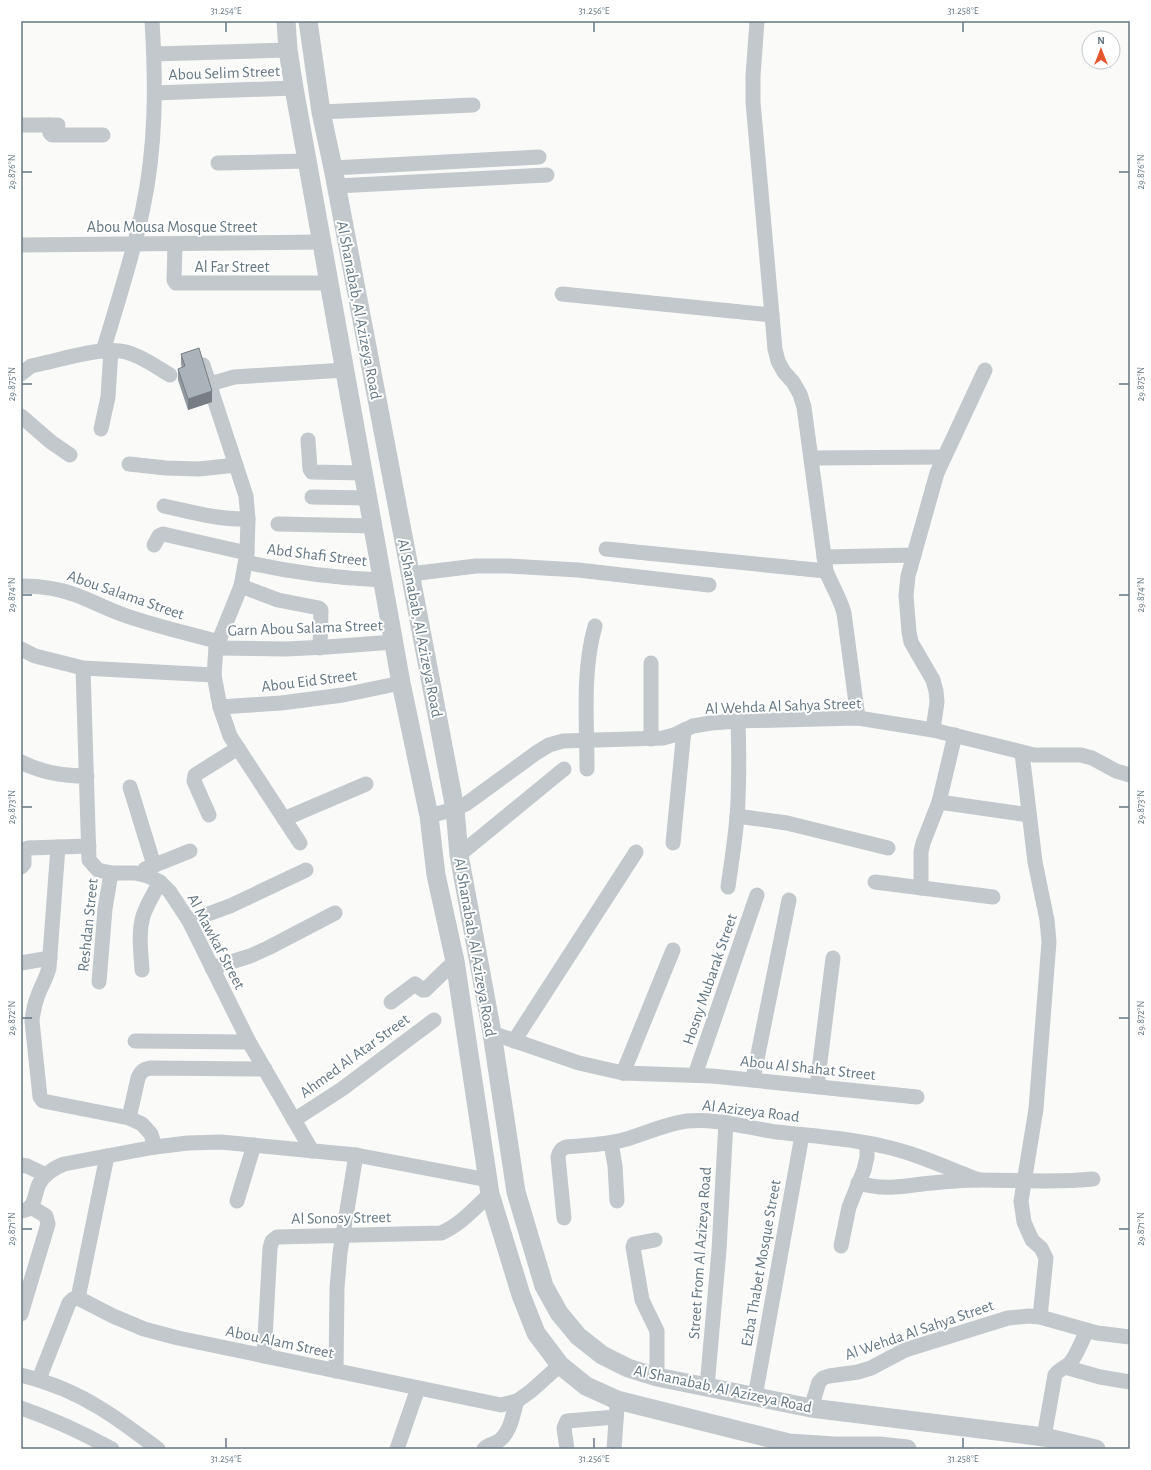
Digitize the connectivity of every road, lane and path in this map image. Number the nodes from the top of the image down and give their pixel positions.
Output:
1 (152, 21) edge
2 (286, 21) edge
3 (308, 21) edge
4 (756, 21) edge
5 (288, 50) junction
6 (154, 54) junction
7 (294, 88) junction
8 (155, 93) junction
9 (473, 105) dead end
10 (321, 112) junction
11 (21, 125) edge
12 (49, 125) junction
13 (65, 125) dead end
14 (103, 135) dead end
15 (539, 157) dead end
16 (308, 161) junction
17 (218, 163) dead end
18 (547, 175) dead end
19 (335, 177) junction
20 (322, 242) junction
21 (135, 244) junction
22 (175, 244) junction
23 (21, 245) edge
24 (330, 283) junction
25 (562, 294) dead end
26 (772, 315) junction
27 (107, 350) junction
28 (199, 352) edge
29 (345, 370) junction
30 (985, 370) dead end
31 (21, 374) edge
32 (170, 375) dead end
33 (210, 384) junction
34 (21, 416) edge
35 (101, 429) dead end
36 (308, 440) dead end
37 (70, 455) dead end
38 (811, 458) junction
39 (944, 458) junction
40 (129, 464) dead end
41 (236, 465) junction
42 (364, 473) junction
43 (312, 497) dead end
44 (368, 498) junction
45 (164, 506) dead end
46 (248, 519) junction
47 (278, 524) dead end
48 (373, 526) junction
49 (154, 545) dead end
50 (606, 549) dead end
51 (914, 555) junction
52 (246, 558) junction
53 (825, 564) junction
54 (410, 574) junction
55 (383, 580) junction
56 (709, 585) dead end
57 (21, 586) edge
58 (241, 586) junction
59 (595, 626) dead end
60 (394, 642) junction
61 (218, 645) junction
62 (320, 648) junction
63 (21, 649) edge
64 (651, 663) dead end
65 (83, 668) junction
66 (214, 675) junction
67 (402, 683) junction
68 (220, 707) junction
69 (858, 718) junction
70 (738, 721) junction
71 (684, 730) junction
72 (933, 730) junction
73 (955, 735) junction
74 (651, 739) junction
75 (587, 741) junction
76 (238, 748) junction
77 (444, 750) junction
78 (1022, 753) junction
79 (417, 756) junction
80 (21, 762) edge
81 (587, 768) dead end
82 (564, 769) dead end
83 (1130, 775) edge
84 (87, 776) junction
85 (1130, 779) edge
86 (366, 784) dead end
87 (130, 787) dead end
88 (939, 802) junction
89 (455, 809) junction
90 (209, 815) dead end
91 (1029, 815) junction
92 (429, 816) junction
93 (737, 816) junction
94 (284, 819) junction
95 (300, 842) dead end
96 (673, 843) dead end
97 (89, 846) junction
98 (58, 847) junction
99 (888, 848) dead end
100 (190, 851) dead end
101 (636, 852) dead end
102 (459, 855) junction
103 (154, 865) junction
104 (21, 868) edge
105 (306, 870) dead end
106 (111, 873) junction
107 (135, 873) junction
108 (160, 882) junction
109 (875, 882) dead end
110 (728, 887) dead end
111 (921, 888) junction
112 (757, 895) dead end
113 (993, 897) dead end
114 (789, 900) dead end
115 (335, 913) dead end
116 (189, 921) junction
117 (672, 950) dead end
118 (50, 958) junction
119 (833, 958) dead end
120 (455, 960) junction
121 (21, 963) edge
122 (212, 968) junction
123 (142, 970) dead end
124 (99, 982) dead end
125 (391, 1002) dead end
126 (434, 1020) dead end
127 (27, 1023) edge
128 (492, 1033) junction
129 (135, 1041) dead end
130 (514, 1041) junction
131 (249, 1042) junction
132 (265, 1069) junction
133 (623, 1073) junction
134 (695, 1075) junction
135 (753, 1079) junction
136 (817, 1086) junction
137 (917, 1097) dead end
138 (130, 1118) junction
139 (294, 1120) junction
140 (726, 1122) junction
141 (802, 1134) junction
142 (611, 1143) junction
143 (867, 1143) junction
144 (254, 1145) junction
145 (155, 1147) junction
146 (312, 1151) junction
147 (356, 1155) junction
148 (107, 1156) junction
149 (21, 1164) edge
150 (46, 1175) junction
151 (1092, 1179) dead end
152 (979, 1180) junction
153 (1024, 1181) junction
154 (858, 1183) junction
155 (489, 1187) junction
156 (237, 1200) dead end
157 (616, 1201) dead end
158 (26, 1209) edge
159 (564, 1218) dead end
160 (342, 1235) junction
161 (655, 1240) dead end
162 (841, 1246) dead end
163 (78, 1298) junction
164 (21, 1314) edge
165 (1040, 1317) junction
166 (1087, 1331) junction
167 (1130, 1337) edge
168 (264, 1356) junction
169 (560, 1365) junction
170 (1065, 1367) junction
171 (336, 1371) junction
172 (21, 1374) edge
173 (657, 1377) junction
174 (39, 1379) junction
175 (1130, 1382) edge
176 (707, 1387) junction
177 (418, 1388) junction
178 (755, 1397) junction
179 (517, 1401) junction
180 (21, 1408) edge
181 (617, 1408) junction
182 (811, 1408) junction
183 (1044, 1437) junction
184 (789, 1446) edge
185 (112, 1449) edge
186 (158, 1449) edge
187 (397, 1449) edge
188 (484, 1449) edge
189 (566, 1449) edge
190 (614, 1449) edge
191 (907, 1449) edge
192 (1096, 1449) edge

1 - 6 street
2 - 5 street, Al Shanabab, Al Azizeya Road
3 - 10 street, Al Shanabab, Al Azizeya Road
4 - 26 street
5 - 6 street
5 - 7 street, Al Shanabab, Al Azizeya Road
6 - 8 street
7 - 8 street, Abou Selim Street
7 - 16 street, Al Shanabab, Al Azizeya Road
8 - 21 street
9 - 10 street
10 - 19 street, Al Shanabab, Al Azizeya Road
11 - 12 street
12 - 13 street
12 - 14 street
15 - 19 street
16 - 17 street
16 - 20 street, Al Shanabab, Al Azizeya Road
18 - 19 street
19 - 54 street, Al Shanabab, Al Azizeya Road
20 - 22 street, Abou Mousa Mosque Street
20 - 24 street, Al Shanabab, Al Azizeya Road
21 - 22 street, Abou Mousa Mosque Street
21 - 23 street, Abou Mousa Mosque Street
21 - 27 street
22 - 24 street, Al Far Street
24 - 29 street, Al Shanabab, Al Azizeya Road
25 - 26 street
26 - 38 street
27 - 31 street
27 - 32 street
27 - 35 street
28 - 33 street
29 - 33 street
29 - 42 street, Al Shanabab, Al Azizeya Road
30 - 39 street
33 - 41 street
34 - 37 street
36 - 42 street
38 - 39 street
38 - 53 street
39 - 51 street
40 - 41 street
41 - 46 street
42 - 44 street, Al Shanabab, Al Azizeya Road
43 - 44 street
44 - 48 street, Al Shanabab, Al Azizeya Road
45 - 46 street
46 - 52 street
47 - 48 street
48 - 55 street, Al Shanabab, Al Azizeya Road
49 - 52 street, Abd Shafi Street
50 - 53 street
51 - 53 street
51 - 72 street
52 - 55 street, Abd Shafi Street
52 - 58 street
53 - 69 street
54 - 56 street
54 - 77 street, Al Shanabab, Al Azizeya Road
55 - 60 street, Al Shanabab, Al Azizeya Road
57 - 61 street, Abou Salama Street
58 - 61 street
58 - 62 street
59 - 75 street
60 - 62 street, Garn Abou Salama Street
60 - 67 street, Al Shanabab, Al Azizeya Road
61 - 62 street, Garn Abou Salama Street
61 - 66 street
63 - 65 street
64 - 74 street
65 - 66 street
65 - 84 street, Al Mawkaf Street
66 - 68 street
67 - 68 street, Abou Eid Street
67 - 79 street, Al Shanabab, Al Azizeya Road
68 - 76 street
69 - 70 street, Al Wehda Al Sahya Street
69 - 72 street, Al Wehda Al Sahya Street
70 - 71 street, Al Wehda Al Sahya Street
70 - 93 street
71 - 74 street, Al Wehda Al Sahya Street
71 - 96 street
72 - 73 street, Al Wehda Al Sahya Street
73 - 78 street, Al Wehda Al Sahya Street
73 - 88 street
74 - 75 street, Al Wehda Al Sahya Street
75 - 81 street
75 - 89 street, Al Wehda Al Sahya Street
76 - 90 street
76 - 94 street
77 - 79 street
77 - 89 street, Al Shanabab, Al Azizeya Road
78 - 83 street, Al Wehda Al Sahya Street
78 - 91 street
79 - 92 street, Al Shanabab, Al Azizeya Road
80 - 84 street
82 - 102 street
83 - 85 street
84 - 97 street, Al Mawkaf Street
86 - 94 street
87 - 103 street
88 - 91 street
88 - 111 street
89 - 92 street, Al Wehda Al Sahya Street
89 - 102 street, Al Shanabab, Al Azizeya Road
91 - 153 street
92 - 120 street, Al Shanabab, Al Azizeya Road
93 - 99 street
93 - 110 street
94 - 95 street
97 - 98 street
97 - 106 street, Al Mawkaf Street
98 - 104 street
98 - 118 street
100 - 103 street
101 - 130 street
102 - 128 street, Al Shanabab, Al Azizeya Road
103 - 107 street
105 - 116 street
106 - 107 street, Al Mawkaf Street
106 - 124 street, Reshdan Street
107 - 108 street, Al Mawkaf Street
108 - 116 street, Al Mawkaf Street
108 - 123 street
109 - 111 street
111 - 113 street
112 - 134 street, Hosny Mubarak Street
114 - 135 street
115 - 122 street
116 - 122 street, Al Mawkaf Street
117 - 133 street
118 - 121 street
118 - 127 street
119 - 136 street
120 - 125 street
120 - 155 street, Al Shanabab, Al Azizeya Road
122 - 131 street, Al Mawkaf Street
126 - 139 street, Ahmed Al Atar Street
127 - 138 street
128 - 130 street, Abou Al Shahat Street
128 - 173 street, Al Shanabab, Al Azizeya Road
129 - 131 street
130 - 133 street, Abou Al Shahat Street
131 - 132 street, Al Mawkaf Street
132 - 138 street
132 - 139 street, Al Mawkaf Street
133 - 134 street, Abou Al Shahat Street
134 - 135 street, Abou Al Shahat Street
135 - 136 street, Abou Al Shahat Street
136 - 137 street, Abou Al Shahat Street
138 - 145 street
139 - 146 street, Al Mawkaf Street
140 - 141 street, Al Azizeya Road
140 - 142 street, Al Azizeya Road
140 - 176 street, Street From Al Azizeya Road
141 - 143 street, Al Azizeya Road
141 - 178 street, Ezba Thabet Mosque Street
142 - 157 street
142 - 159 street, Al Azizeya Road
143 - 152 street, Al Azizeya Road
143 - 154 street
144 - 145 street
144 - 146 street
144 - 156 street
145 - 148 street
146 - 147 street
147 - 155 street
147 - 160 street
148 - 150 street
148 - 163 street
149 - 150 street
150 - 158 street
151 - 153 street
152 - 153 street
152 - 154 street
153 - 165 street
154 - 162 street
155 - 160 street, Al Sonosy Street
155 - 169 street, Al Shanabab, Al Azizeya Road
158 - 164 street
160 - 168 street, Al Sonosy Street
160 - 171 street
161 - 173 street
163 - 168 street, Abou Alam Street
163 - 174 street
165 - 166 street, Al Wehda Al Sahya Street
165 - 182 street, Al Wehda Al Sahya Street
166 - 167 street, Al Wehda Al Sahya Street
166 - 170 street
168 - 171 street, Abou Alam Street
169 - 179 street, Abou Alam Street
169 - 181 street, Al Shanabab, Al Azizeya Road
170 - 175 street
170 - 183 street
171 - 177 street, Abou Alam Street
172 - 174 street
173 - 176 street, Al Shanabab, Al Azizeya Road
174 - 186 street
176 - 178 street, Al Shanabab, Al Azizeya Road
177 - 179 street, Abou Alam Street
177 - 187 street
178 - 182 street, Al Shanabab, Al Azizeya Road
179 - 188 street
180 - 185 street
181 - 184 street, Al Shanabab, Al Azizeya Road
181 - 189 street
181 - 190 street
182 - 183 street, Al Shanabab, Al Azizeya Road
183 - 192 street, Al Shanabab, Al Azizeya Road
184 - 191 street, Al Shanabab, Al Azizeya Road

